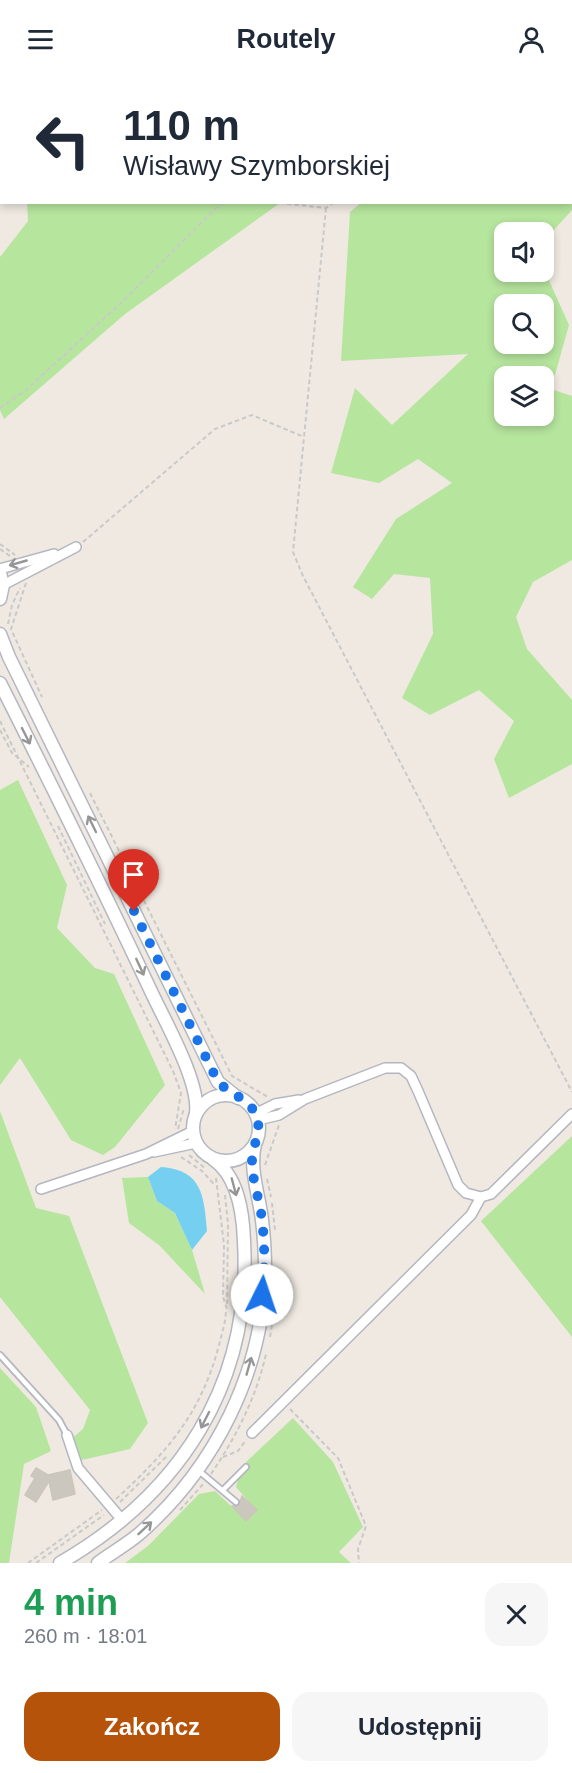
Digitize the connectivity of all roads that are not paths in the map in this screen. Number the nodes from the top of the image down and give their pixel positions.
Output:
1 (0, 571) edge
2 (3, 585) junction
3 (0, 599) edge
4 (4, 628) edge
5 (0, 683) edge
6 (238, 1098) junction
7 (196, 1113) junction
8 (572, 1114) edge
9 (256, 1117) junction
10 (195, 1137) junction
11 (255, 1144) junction
12 (211, 1165) junction
13 (41, 1190) dead end
14 (481, 1197) junction
15 (0, 1355) edge
16 (252, 1433) road end
17 (67, 1435) joint
18 (246, 1467) dead end
19 (198, 1471) junction
20 (223, 1490) junction
21 (236, 1502) dead end
22 (123, 1521) junction
23 (60, 1563) edge
24 (98, 1563) edge

1 - 2 main road
2 -> 1 street
2 - 3 main road
6 -> 4 main road
5 -> 7 main road
6 - 7 main road
6 - 9 main road
7 - 10 main road
8 - 14 street
9 - 11 main road
9 - 14 street
10 - 12 main road
10 - 13 street
11 - 12 main road
19 -> 11 main road
12 -> 22 main road
14 - 16 street
15 - 17 lane
17 - 22 street
18 - 20 lane
19 - 20 lane
24 -> 19 main road
20 - 21 lane
22 - 23 main road

